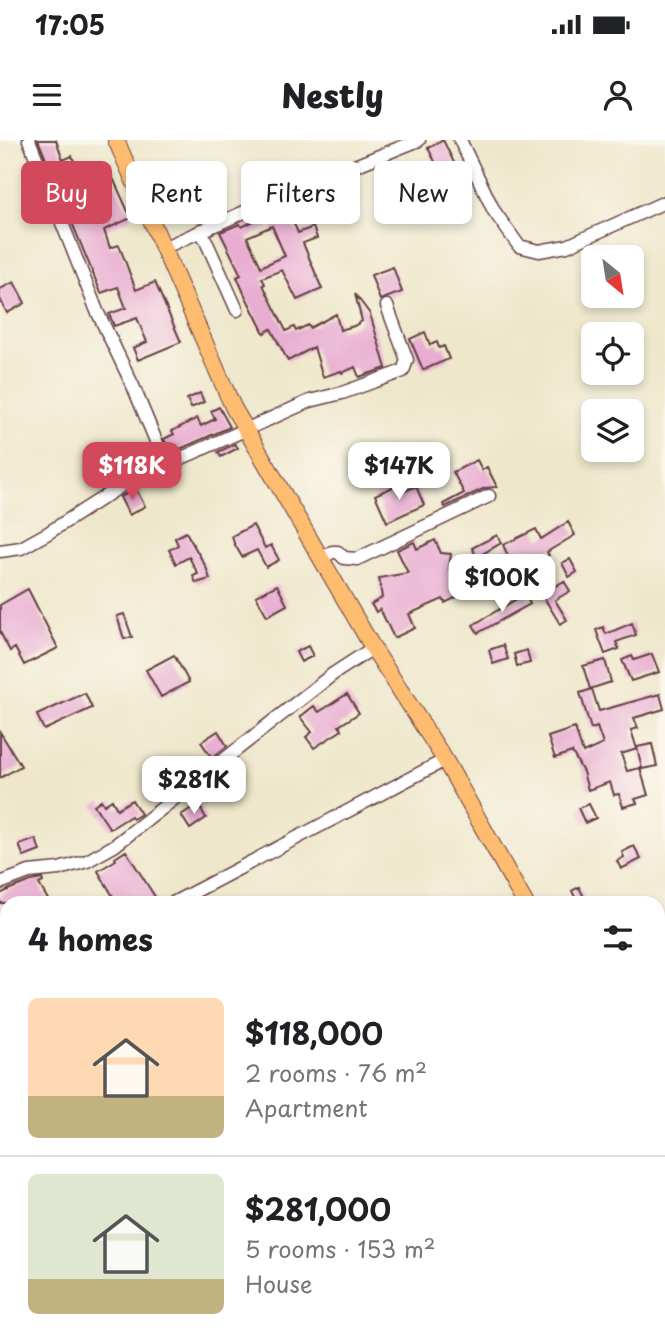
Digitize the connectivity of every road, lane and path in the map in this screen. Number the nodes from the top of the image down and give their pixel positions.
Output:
1 (29, 140) edge
2 (116, 140) edge
3 (419, 140) edge
4 (460, 140) edge
5 (665, 202) edge
6 (201, 230) junction
7 (163, 248) junction
8 (387, 306) dead end
9 (237, 310) dead end
10 (245, 428) junction
11 (166, 465) junction
12 (489, 496) dead end
13 (0, 551) edge
14 (321, 559) junction
15 (373, 648) junction
16 (445, 760) junction
17 (0, 883) edge
18 (186, 896) edge
19 (521, 896) edge

1 - 11 street
2 - 7 main road
3 - 6 street
4 - 5 street
6 - 7 street
6 - 9 street
7 - 10 main road
8 - 10 street
10 - 11 street
10 - 14 main road
11 - 13 street
12 - 14 street
14 - 15 main road
15 - 16 main road
15 - 17 street
16 - 18 street
16 - 19 main road

